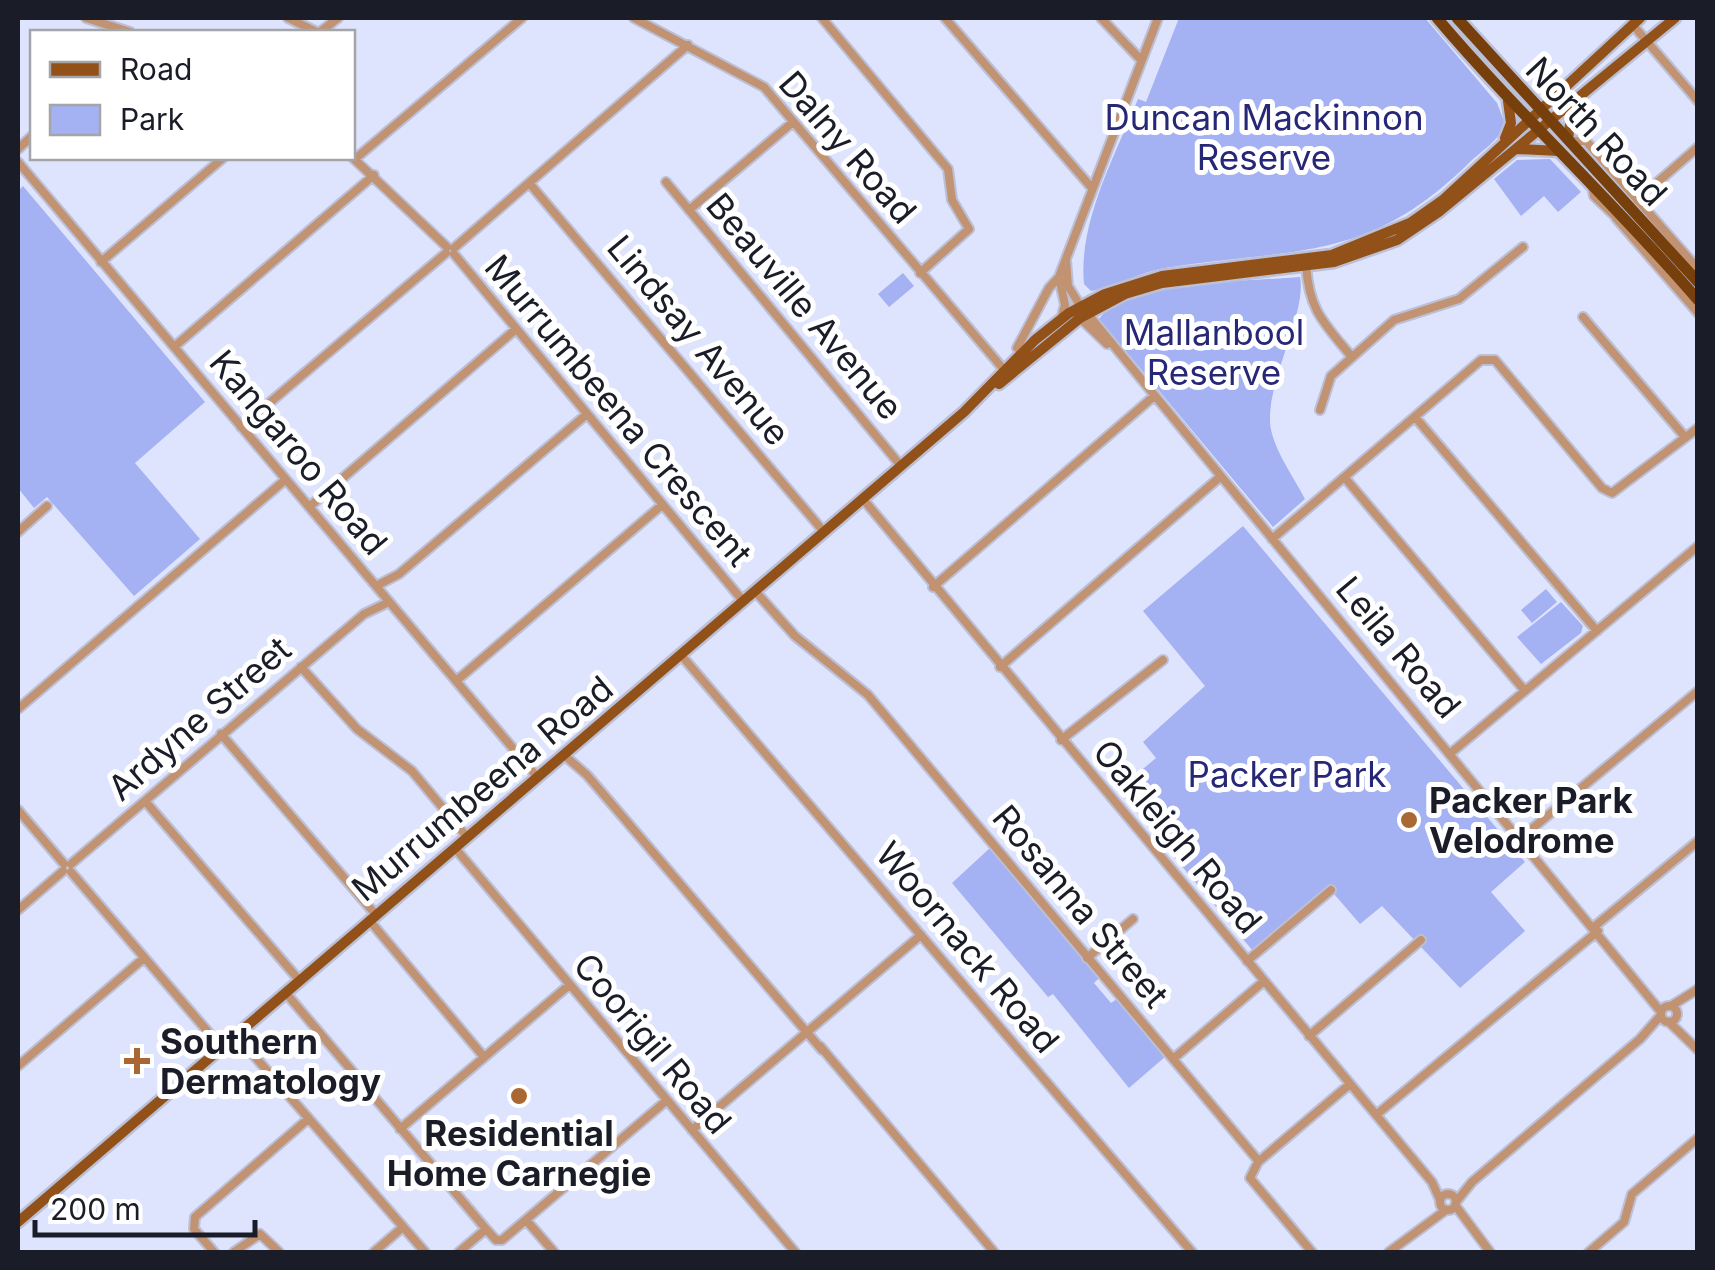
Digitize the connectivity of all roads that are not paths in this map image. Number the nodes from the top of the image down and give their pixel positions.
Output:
1 (86, 18) edge
2 (288, 18) edge
3 (522, 18) edge
4 (634, 18) edge
5 (822, 18) edge
6 (945, 18) edge
7 (1101, 18) edge
8 (1158, 18) edge
9 (1436, 18) edge
10 (1457, 18) edge
11 (1675, 18) edge
12 (1636, 21) edge
13 (124, 30) edge
14 (314, 30) edge
15 (1648, 42) junction
16 (688, 45) junction
17 (1141, 60) junction
18 (1584, 94) junction
19 (1698, 100) edge
20 (1508, 101) junction
21 (1537, 109) junction
22 (1528, 120) junction
23 (792, 122) junction
24 (1550, 122) junction
25 (1538, 131) junction
26 (1569, 140) junction
27 (1502, 144) junction
28 (1698, 148) edge
29 (1516, 149) junction
30 (1559, 150) junction
31 (355, 157) edge
32 (355, 159) edge
33 (222, 160) edge
34 (18, 162) edge
35 (374, 176) junction
36 (666, 182) dead end
37 (530, 184) junction
38 (1091, 186) junction
39 (1635, 202) junction
40 (1614, 209) junction
41 (689, 210) junction
42 (1523, 247) dead end
43 (450, 250) junction
44 (102, 262) junction
45 (1306, 263) junction
46 (1698, 268) edge
47 (920, 274) junction
48 (1063, 277) junction
49 (1698, 282) edge
50 (1093, 300) junction
51 (1698, 300) edge
52 (1082, 311) junction
53 (1698, 314) edge
54 (1583, 317) dead end
55 (1061, 319) junction
56 (516, 330) junction
57 (174, 347) junction
58 (1017, 348) dead end
59 (1351, 356) junction
60 (1005, 375) junction
61 (1153, 397) junction
62 (1320, 410) dead end
63 (587, 414) junction
64 (1416, 416) junction
65 (241, 427) junction
66 (1698, 428) edge
67 (1685, 437) junction
68 (901, 466) junction
69 (1220, 477) junction
70 (1345, 478) junction
71 (286, 480) junction
72 (860, 501) junction
73 (662, 505) junction
74 (47, 506) dead end
75 (309, 507) junction
76 (18, 532) edge
77 (824, 532) junction
78 (1272, 539) junction
79 (1698, 546) edge
80 (400, 574) junction
81 (933, 587) junction
82 (757, 589) junction
83 (383, 595) junction
84 (743, 601) junction
85 (1597, 631) junction
86 (682, 654) junction
87 (1163, 660) dead end
88 (301, 667) junction
89 (1000, 667) junction
90 (456, 681) junction
91 (1524, 690) junction
92 (1696, 694) edge
93 (18, 709) edge
94 (221, 734) junction
95 (1061, 740) junction
96 (567, 752) junction
97 (1452, 752) junction
98 (538, 778) junction
99 (145, 801) junction
100 (18, 810) edge
101 (467, 837) junction
102 (1522, 837) junction
103 (1698, 841) edge
104 (453, 850) junction
105 (67, 868) junction
106 (1330, 890) dead end
107 (18, 910) edge
108 (372, 917) junction
109 (1133, 919) dead end
110 (1597, 928) junction
111 (922, 935) junction
112 (1421, 940) dead end
113 (144, 958) junction
114 (1087, 958) junction
115 (1247, 961) junction
116 (299, 980) junction
117 (1264, 981) junction
118 (568, 986) junction
119 (1698, 989) edge
120 (285, 992) junction
121 (1669, 1014) junction
122 (807, 1032) junction
123 (236, 1035) junction
124 (1309, 1036) junction
125 (221, 1048) junction
126 (1696, 1048) edge
127 (484, 1057) junction
128 (1173, 1059) junction
129 (18, 1066) edge
130 (1350, 1084) junction
131 (666, 1100) junction
132 (1376, 1115) junction
133 (308, 1119) junction
134 (400, 1129) junction
135 (692, 1130) junction
136 (1698, 1138) edge
137 (1258, 1162) junction
138 (1448, 1202) junction
139 (526, 1220) junction
140 (18, 1222) edge
141 (403, 1227) junction
142 (486, 1229) junction
143 (214, 1252) edge
144 (234, 1252) edge
145 (278, 1252) edge
146 (374, 1252) edge
147 (426, 1252) edge
148 (459, 1252) edge
149 (554, 1252) edge
150 (796, 1252) edge
151 (994, 1252) edge
152 (1192, 1252) edge
153 (1312, 1252) edge
154 (1389, 1252) edge
155 (1490, 1252) edge
156 (1589, 1252) edge

1 - 13 street
2 - 14 street
3 - 31 street
4 - 16 street, Dalny Road
5 - 47 street
6 - 38 street
7 - 17 street
8 - 17 street
9 - 20 highway, North Road
10 - 21 highway, North Road
11 - 15 main road, Murrumbeena Road
12 - 15 street
12 - 21 main road, Murrumbeena Road
15 - 18 main road, Murrumbeena Road
15 - 19 street
16 - 23 street, Dalny Road
16 - 37 street
17 - 38 street
18 - 24 main road, Murrumbeena Road
18 - 26 main road
20 - 22 highway, North Road
20 - 27 main road
21 - 22 main road, Murrumbeena Road
21 - 24 highway, North Road
22 - 25 highway, North Road
22 - 27 main road, Murrumbeena Road
23 - 41 street
23 - 47 street, Dalny Road
24 - 25 main road, Murrumbeena Road
24 - 26 highway, North Road
25 - 29 main road, Murrumbeena Road
25 - 30 highway, North Road
26 - 39 highway, North Road
27 - 45 main road, Murrumbeena Road
28 - 39 street
29 - 30 main road
29 - 45 main road, Murrumbeena Road
30 - 40 highway, North Road
32 - 35 street, Murrumbeena Crescent
33 - 44 street
34 - 44 street, Kangaroo Road
35 - 43 street, Murrumbeena Crescent
35 - 57 street
36 - 41 street, Beauville Avenue
37 - 43 street
37 - 77 street, Lindsay Avenue
38 - 48 street
39 - 46 street
39 - 49 highway, North Road
40 - 51 highway, North Road
40 - 53 street
41 - 68 street, Beauville Avenue
42 - 59 street
43 - 56 street, Murrumbeena Crescent
43 - 65 street
44 - 57 street, Kangaroo Road
45 - 50 main road, Murrumbeena Road
45 - 52 main road, Murrumbeena Road
45 - 59 street
47 - 60 street, Dalny Road
48 - 50 street
48 - 52 street, Leila Road
48 - 55 street
48 - 58 street
50 - 52 main road, Murrumbeena Road
52 - 55 main road, Murrumbeena Road
52 - 60 main road, Murrumbeena Road
52 - 61 street, Leila Road
54 - 67 street
55 - 60 main road, Murrumbeena Road
56 - 63 street, Murrumbeena Crescent
56 - 75 street
57 - 65 street, Kangaroo Road
59 - 62 street
60 - 68 main road, Murrumbeena Road
61 - 69 street, Leila Road
61 - 81 street
63 - 73 street, Murrumbeena Crescent
63 - 80 street
64 - 67 street
64 - 70 street
64 - 85 street
65 - 71 street, Kangaroo Road
66 - 67 street
68 - 72 main road, Murrumbeena Road
69 - 78 street, Leila Road
69 - 89 street
70 - 78 street
70 - 91 street
71 - 75 street, Kangaroo Road
71 - 93 street
72 - 77 main road, Murrumbeena Road
72 - 81 street, Oakleigh Road
73 - 84 street, Murrumbeena Crescent
73 - 90 street
74 - 76 street
75 - 83 street, Kangaroo Road
77 - 82 main road, Murrumbeena Road
78 - 97 street, Leila Road
79 - 85 street
80 - 83 street
80 - 83 street, Ardyne Street
81 - 89 street, Oakleigh Road
82 - 84 main road, Murrumbeena Road
82 - 114 street, Rosanna Street
83 - 88 street, Ardyne Street
83 - 90 street, Kangaroo Road
84 - 86 main road, Murrumbeena Road
85 - 91 street
86 - 96 main road, Murrumbeena Road
86 - 111 street, Woornack Road
87 - 95 street
88 - 94 street, Ardyne Street
88 - 101 street
89 - 95 street, Oakleigh Road
90 - 98 street, Kangaroo Road
91 - 97 street
92 - 102 street
94 - 99 street, Ardyne Street
94 - 108 street
95 - 115 street, Oakleigh Road
96 - 98 main road, Murrumbeena Road
96 - 122 street
97 - 102 street, Leila Road
98 - 101 main road, Murrumbeena Road
99 - 105 street, Ardyne Street
99 - 116 street
100 - 105 street
101 - 104 main road, Murrumbeena Road
102 - 110 street, Leila Road
103 - 110 street
104 - 108 main road, Murrumbeena Road
104 - 118 street, Coorigil Road
105 - 107 street, Ardyne Street
105 - 113 street
106 - 115 street
108 - 116 main road, Murrumbeena Road
108 - 127 street
109 - 114 street
110 - 121 street, Leila Road
110 - 132 street
111 - 122 street
111 - 152 street, Woornack Road
112 - 124 street
113 - 125 street
113 - 129 street
114 - 128 street, Rosanna Street
115 - 117 street, Oakleigh Road
116 - 120 main road, Murrumbeena Road
117 - 124 street, Oakleigh Road
117 - 128 street
118 - 127 street
118 - 131 street, Coorigil Road
119 - 121 street
120 - 123 main road, Murrumbeena Road
120 - 134 street
121 - 126 street, Leila Road
121 - 138 street
122 - 135 street
122 - 151 street
123 - 125 main road, Murrumbeena Road
123 - 133 street
124 - 130 street, Oakleigh Road
125 - 140 main road, Murrumbeena Road
127 - 134 street
128 - 137 street, Rosanna Street
130 - 132 street, Oakleigh Road
130 - 137 street
131 - 135 street, Coorigil Road
131 - 139 street
132 - 138 street, Oakleigh Road
133 - 141 street
133 - 143 street
134 - 142 street
135 - 150 street, Coorigil Road
136 - 156 street
137 - 153 street, Rosanna Street
138 - 154 street
138 - 155 street, Oakleigh Road
139 - 142 street
139 - 149 street
141 - 146 street
141 - 147 street
142 - 148 street
144 - 145 street

